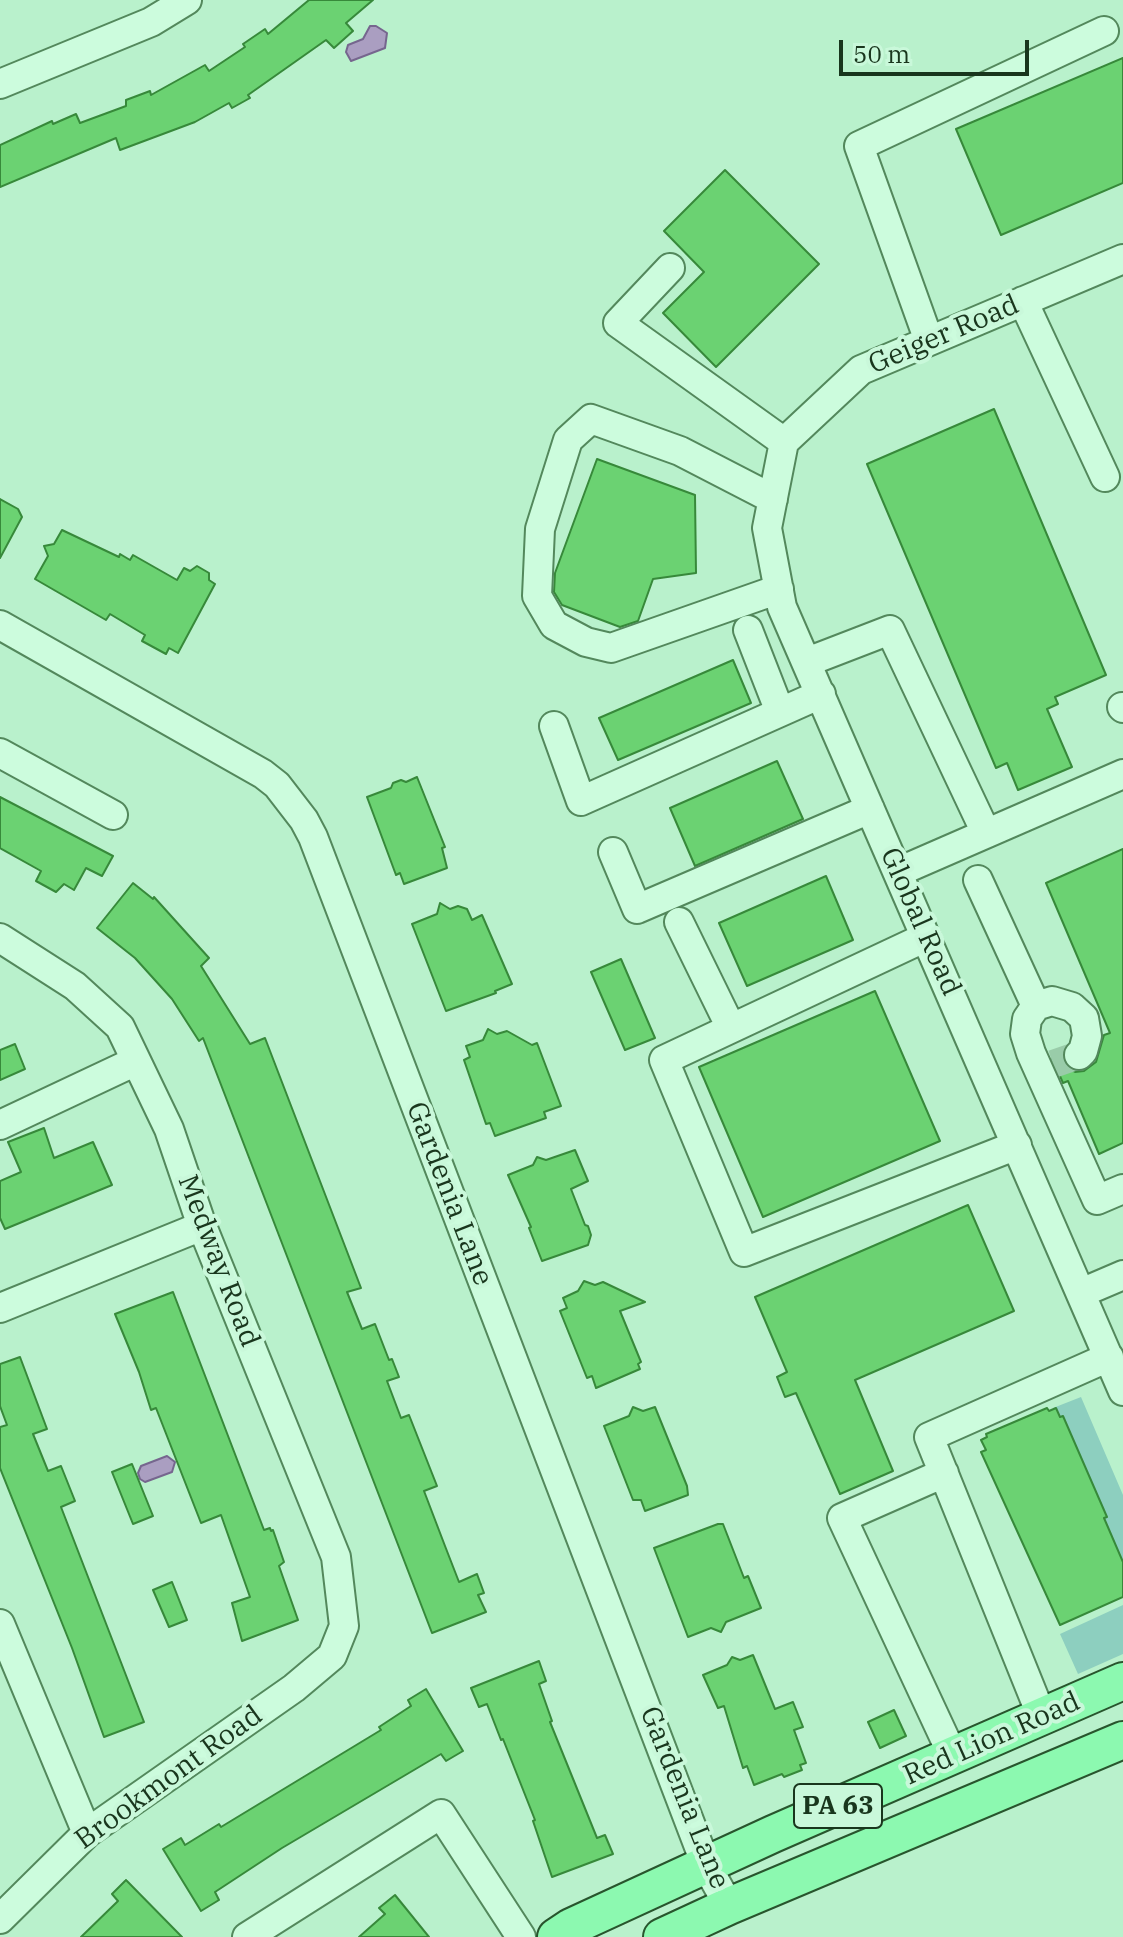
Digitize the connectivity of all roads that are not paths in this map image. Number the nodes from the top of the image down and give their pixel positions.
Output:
1 (187, 0) edge
2 (1104, 31) dead end
3 (0, 84) edge
4 (1123, 259) edge
5 (670, 268) dead end
6 (1023, 301) junction
7 (929, 341) junction
8 (784, 442) junction
9 (1105, 477) dead end
10 (773, 499) junction
11 (779, 589) junction
12 (0, 625) edge
13 (748, 630) dead end
14 (807, 662) junction
15 (821, 694) junction
16 (780, 712) junction
17 (554, 726) dead end
18 (0, 753) edge
19 (1123, 774) edge
20 (870, 809) junction
21 (113, 815) dead end
22 (986, 833) junction
23 (613, 852) dead end
24 (898, 872) junction
25 (978, 880) dead end
26 (679, 922) dead end
27 (926, 937) junction
28 (3, 942) edge
29 (1036, 1006) junction
30 (731, 1028) junction
31 (1054, 1057) junction
32 (136, 1061) junction
33 (0, 1125) edge
34 (1017, 1145) junction
35 (1123, 1189) edge
36 (202, 1226) junction
37 (1123, 1275) edge
38 (1081, 1293) junction
39 (0, 1308) edge
40 (1109, 1357) junction
41 (1123, 1391) edge
42 (944, 1473) junction
43 (0, 1624) edge
44 (338, 1640) joint
45 (1123, 1681) edge
46 (1042, 1717) junction
47 (1123, 1740) edge
48 (953, 1756) junction
49 (87, 1833) junction
50 (706, 1865) junction
51 (729, 1906) junction
52 (0, 1919) edge
53 (247, 1937) edge
54 (521, 1937) edge
55 (556, 1937) edge
56 (662, 1937) edge

1 - 3 street
2 - 7 street
4 - 6 street, Geiger Road
5 - 8 street
6 - 7 street, Geiger Road
6 - 9 street
7 - 8 street, Geiger Road
8 - 10 street, Global Road
10 - 11 street, Global Road
10 - 11 street
11 - 14 street, Global Road
12 - 50 street, Gardenia Lane
13 - 16 street
14 - 15 street, Global Road
14 - 22 street
15 - 16 street
15 - 20 street, Global Road
16 - 17 street
18 - 21 street
19 - 22 street
20 - 23 street
20 - 24 street, Global Road
22 - 24 street
24 - 27 street, Global Road
25 - 29 street
26 - 30 street
27 - 30 street
27 - 34 street, Global Road
28 - 32 street, Medway Road
29 - 31 street
29 - 31 street
30 - 34 street
31 - 35 street
32 - 33 street
32 - 36 street, Medway Road
34 - 38 street, Global Road
36 - 39 street
36 - 44 street, Medway Road
37 - 38 street
38 - 40 street, Global Road
40 - 41 street, Global Road
40 - 42 street
42 - 46 street
42 - 48 street
43 - 49 street
44 - 49 street, Brookmont Road
45 - 46 main road, Red Lion Road / PA 63
46 - 48 main road, Red Lion Road / PA 63
47 - 51 main road, Red Lion Road / PA 63
48 - 50 main road, Red Lion Road / PA 63
49 - 52 street, Brookmont Road
50 - 51 street, Gardenia Lane
50 - 55 main road, Red Lion Road / PA 63
51 - 56 main road, Red Lion Road / PA 63
53 - 54 street

